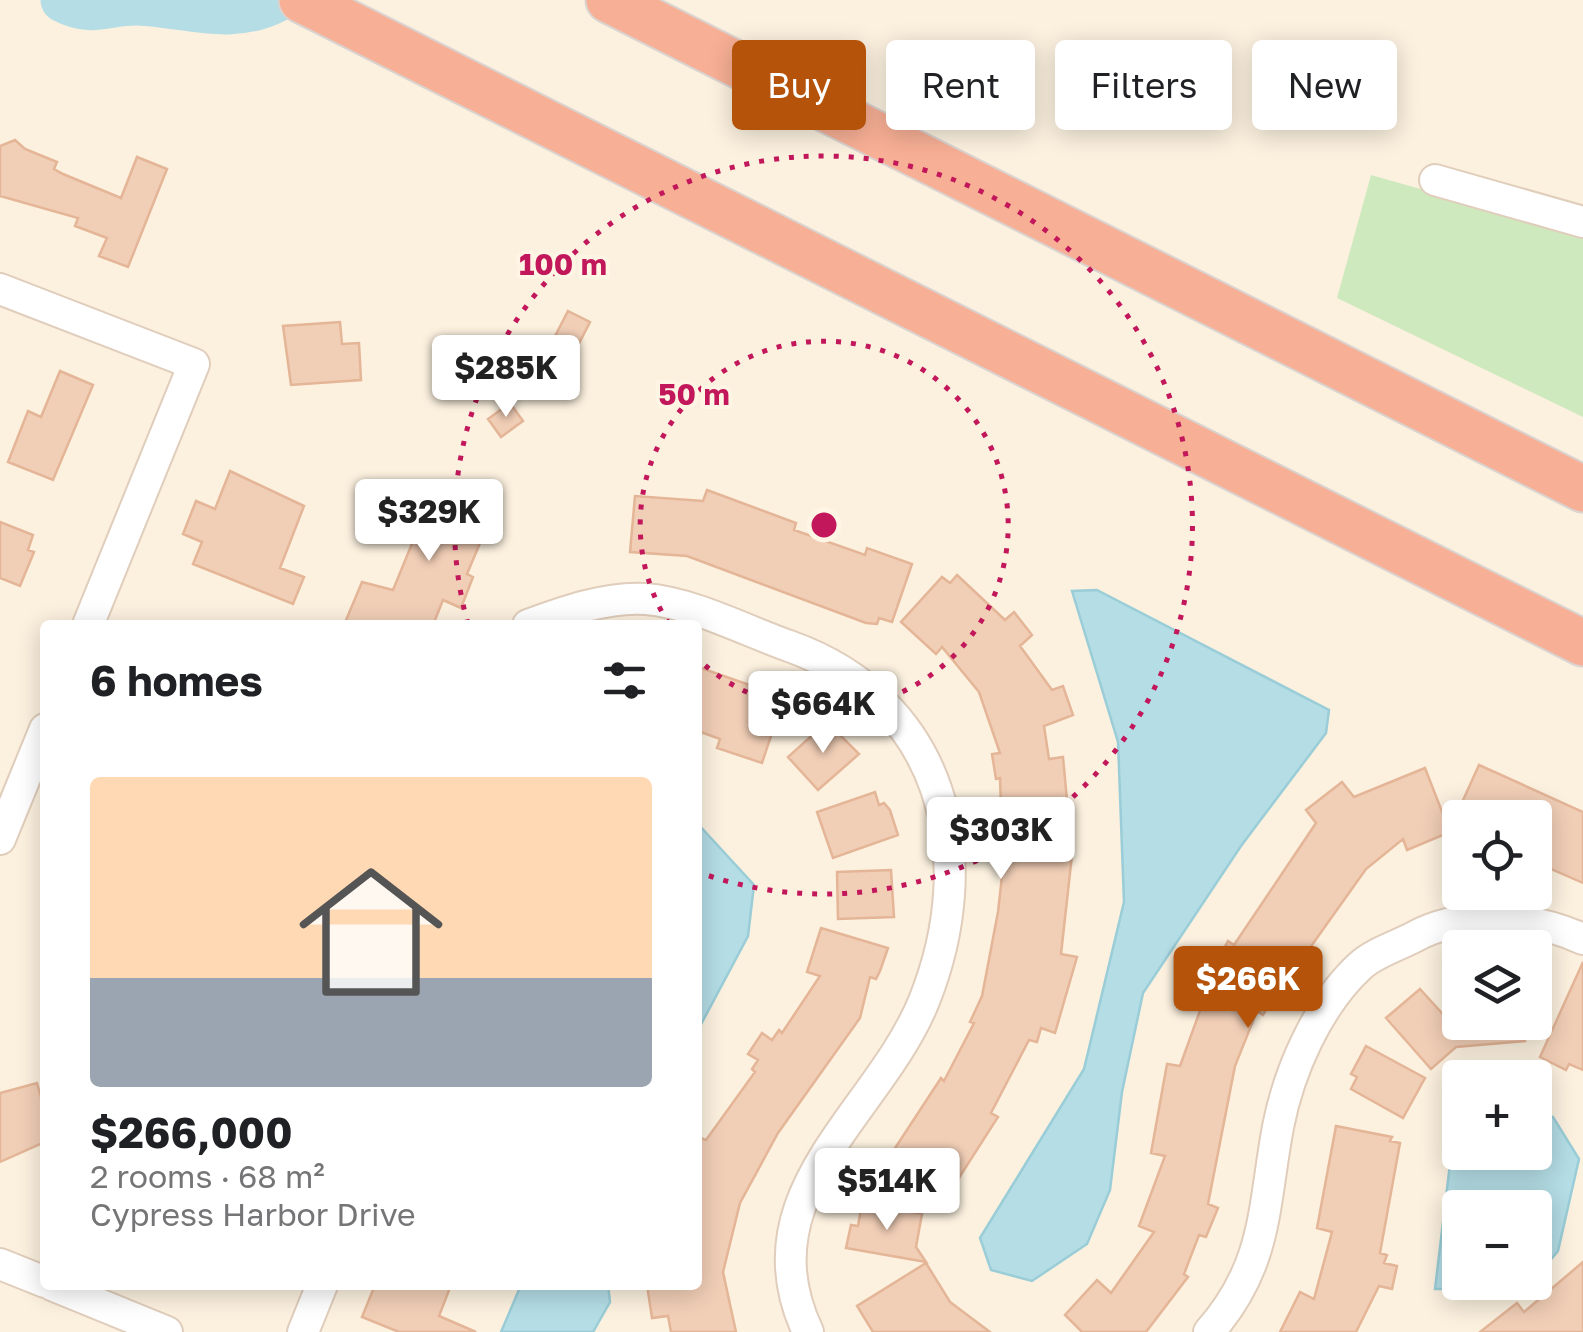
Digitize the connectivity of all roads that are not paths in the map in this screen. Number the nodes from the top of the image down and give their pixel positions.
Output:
1 (302, 0) edge
2 (609, 0) edge
3 (1434, 180) dead end
4 (1583, 222) edge
5 (0, 289) edge
6 (1583, 489) edge
7 (90, 620) edge
8 (546, 620) edge
9 (1583, 643) edge
10 (40, 741) edge
11 (0, 838) edge
12 (1583, 940) edge
13 (0, 1264) edge
14 (40, 1280) edge
15 (64, 1290) edge
16 (320, 1290) edge
17 (167, 1332) edge
18 (303, 1332) edge
19 (808, 1332) edge
20 (1209, 1332) edge

1 - 9 highway
2 - 6 highway
3 - 4 street
5 - 7 street
8 - 19 street
10 - 11 street
12 - 20 street
13 - 14 street
15 - 17 street
16 - 18 street

